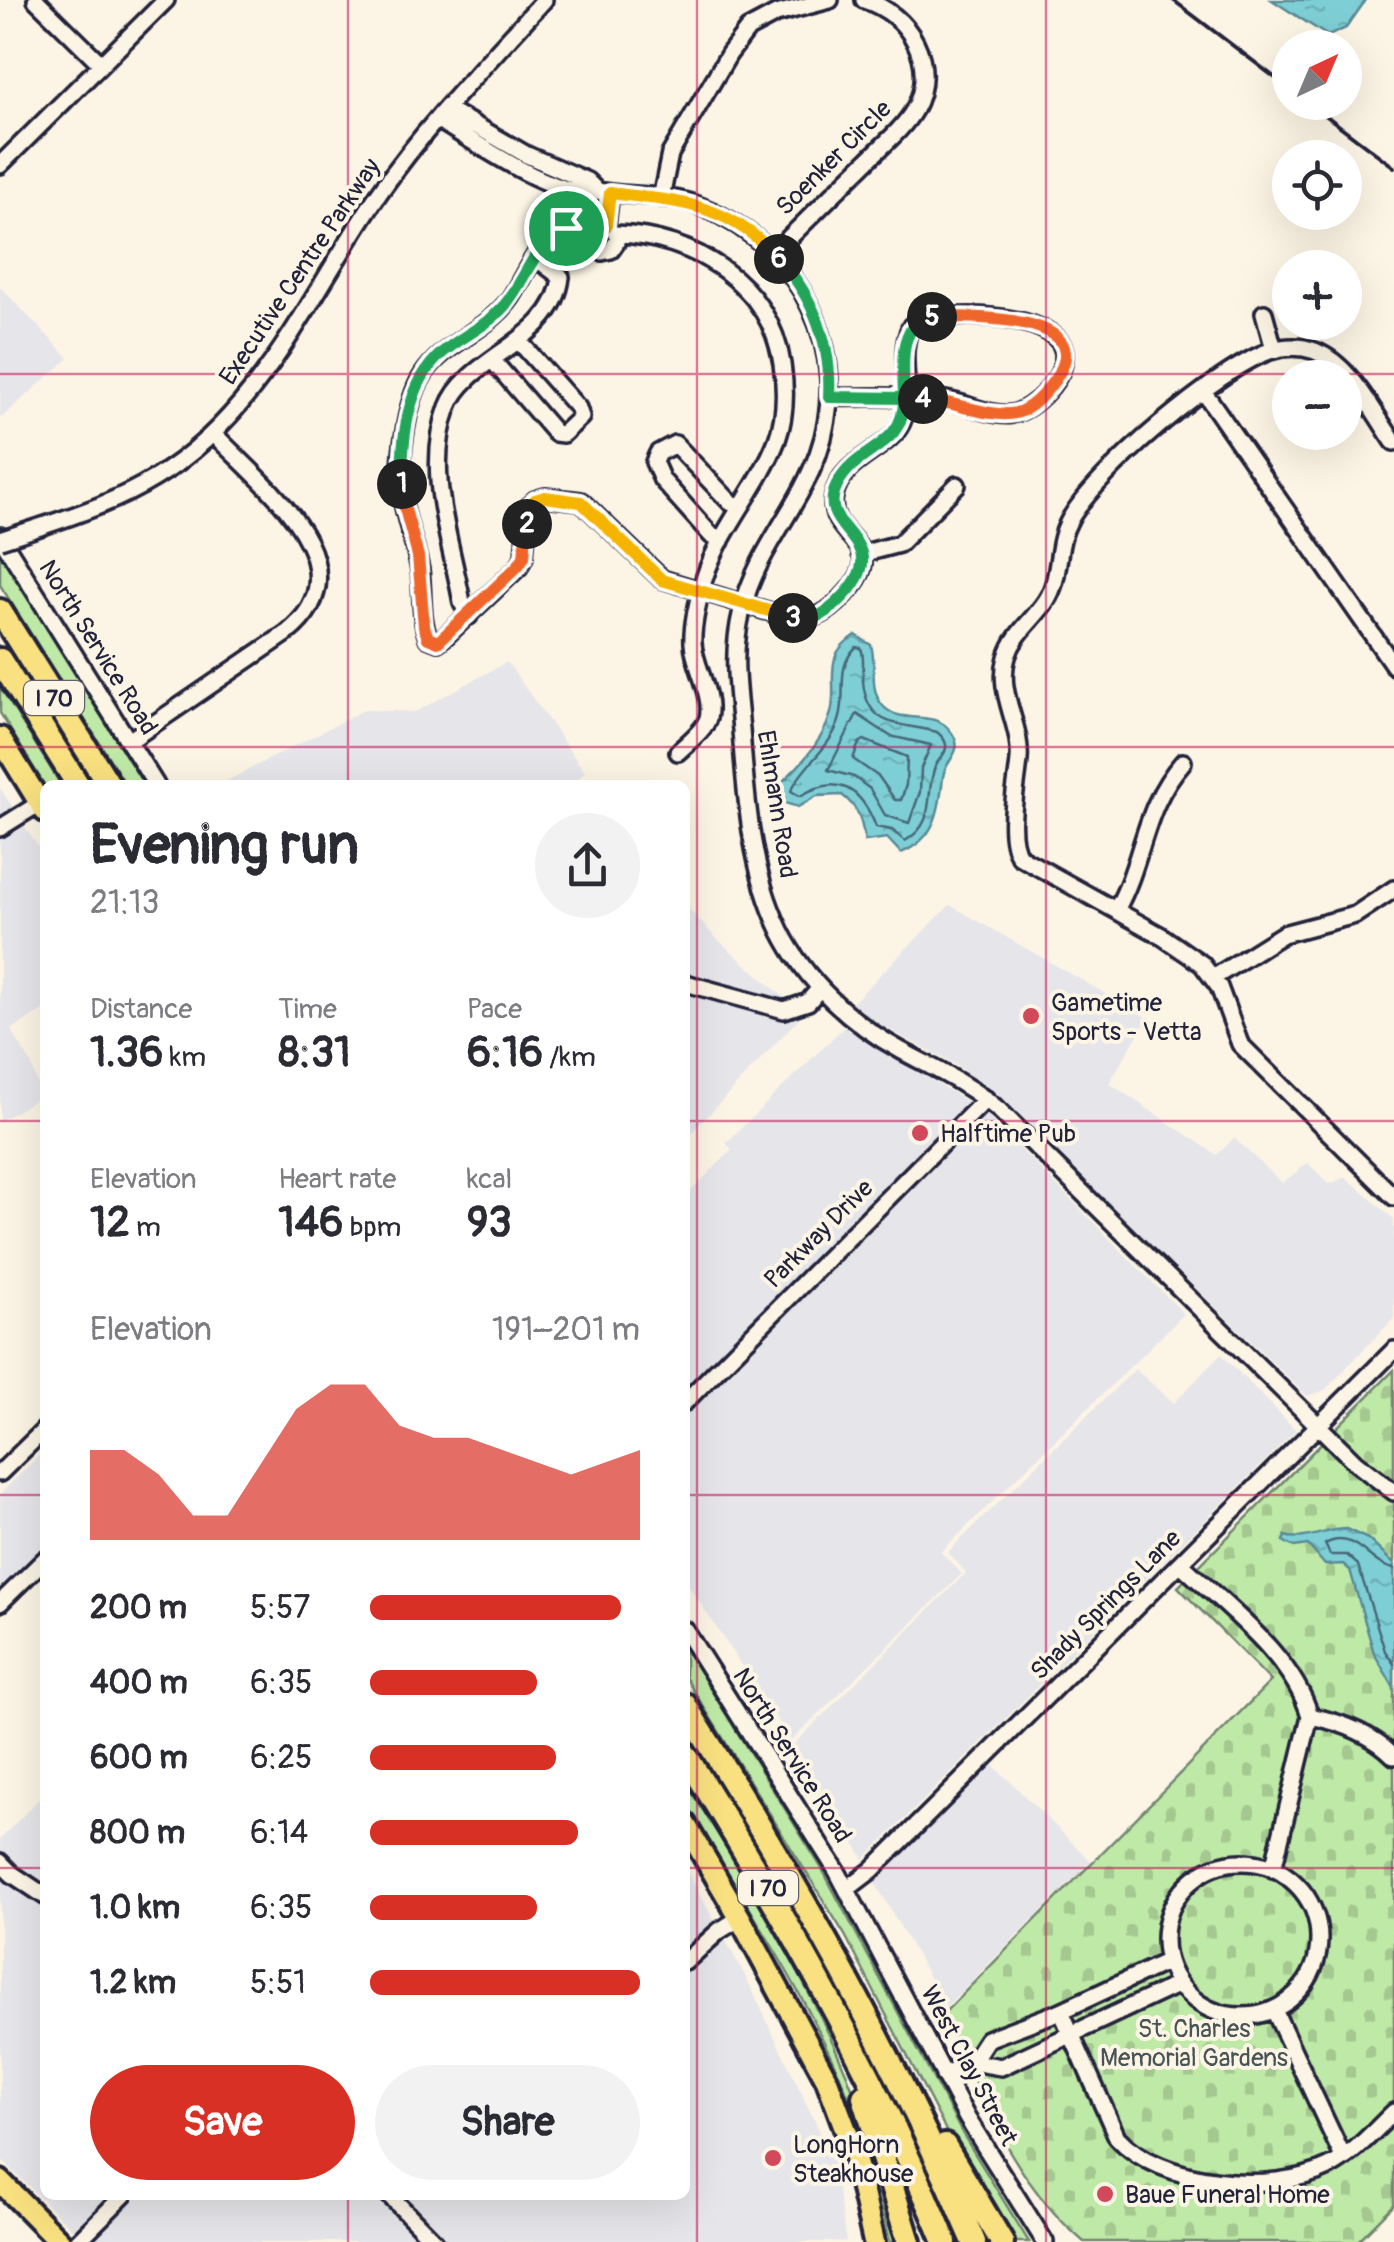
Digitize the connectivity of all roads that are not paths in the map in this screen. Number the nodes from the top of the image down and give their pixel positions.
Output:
1 (36, 0) edge
2 (166, 0) edge
3 (544, 0) edge
4 (830, 0) edge
5 (864, 0) edge
6 (101, 64) junction
7 (442, 114) junction
8 (0, 165) edge
9 (603, 192) junction
10 (661, 198) junction
11 (603, 235) junction
12 (774, 253) junction
13 (536, 258) junction
14 (1264, 313) dead end
15 (519, 341) junction
16 (1274, 349) junction
17 (493, 361) junction
18 (1204, 392) junction
19 (829, 397) junction
20 (904, 398) junction
21 (213, 432) junction
22 (1394, 442) edge
23 (957, 485) dead end
24 (740, 507) junction
25 (0, 538) edge
26 (721, 541) junction
27 (862, 554) junction
28 (701, 590) junction
29 (744, 604) junction
30 (0, 611) edge
31 (468, 616) junction
32 (0, 660) edge
33 (1394, 666) edge
34 (0, 738) edge
35 (129, 741) junction
36 (678, 752) dead end
37 (1184, 762) dead end
38 (75, 780) edge
39 (106, 780) edge
40 (153, 780) edge
41 (40, 804) edge
42 (40, 808) edge
43 (0, 828) edge
44 (1394, 889) edge
45 (1116, 910) junction
46 (1212, 978) junction
47 (690, 984) edge
48 (820, 988) junction
49 (986, 1099) junction
50 (1394, 1197) edge
51 (1394, 1350) edge
52 (690, 1397) edge
53 (1318, 1425) junction
54 (40, 1433) edge
55 (0, 1473) edge
56 (1394, 1492) edge
57 (40, 1564) edge
58 (1181, 1564) junction
59 (3, 1593) edge
60 (690, 1638) edge
61 (690, 1713) edge
62 (1310, 1716) junction
63 (1394, 1756) edge
64 (690, 1762) edge
65 (690, 1833) edge
66 (0, 1862) edge
67 (1274, 1869) junction
68 (848, 1889) junction
69 (40, 1893) edge
70 (858, 1907) joint
71 (740, 1918) junction
72 (690, 1957) edge
73 (1168, 1961) junction
74 (1179, 1984) junction
75 (1274, 2010) junction
76 (1060, 2011) junction
77 (1070, 2034) junction
78 (858, 2059) junction
79 (972, 2062) junction
80 (944, 2076) junction
81 (902, 2083) junction
82 (1394, 2112) edge
83 (1342, 2157) junction
84 (0, 2181) edge
85 (119, 2200) edge
86 (393, 2200) edge
87 (60, 2242) edge
88 (77, 2242) edge
89 (435, 2242) edge
90 (874, 2242) edge
91 (909, 2242) edge
92 (945, 2242) edge
93 (974, 2242) edge
94 (1002, 2242) edge
95 (1045, 2242) edge

1 - 6 street
2 - 6 street
3 - 7 street, Executive Centre Parkway
4 - 10 street
5 - 12 street, Soenker Circle
6 - 8 street
7 - 9 street, Ehlmann Road
7 - 21 street, Executive Centre Parkway
9 - 10 street, Ehlmann Road
9 - 11 street
10 - 12 street, Ehlmann Road
11 - 13 street
11 - 24 street
12 - 19 street, Ehlmann Road
13 - 15 street
13 - 31 street
14 - 16 street
15 - 17 street
15 - 17 street
16 - 18 street
16 - 22 street
17 - 31 street
18 - 33 street
18 - 45 street
19 - 20 street
19 - 29 street, Ehlmann Road
20 - 20 street
20 - 27 street
21 - 25 street, Executive Centre Parkway, bridge
21 - 35 street
23 - 27 street
24 - 26 street
24 - 26 street
25 - 35 street, North Service Road
26 - 28 street
27 - 29 street
28 - 29 street
28 - 31 street
28 - 36 street
29 - 48 street, Ehlmann Road
30 - 39 highway, I 70
32 - 38 highway, I 70
34 - 41 main road
35 - 40 street, North Service Road
37 - 45 street
42 - 43 street
44 - 46 street
45 - 46 street
46 - 50 street
47 - 48 street
48 - 49 street, Ehlmann Road
49 - 52 street, Parkway Drive
49 - 53 street, Ehlmann Road
51 - 53 street, Shady Springs Lane
53 - 56 street, Ehlmann Road
53 - 58 street, Shady Springs Lane
54 - 55 street
57 - 59 street
58 - 62 street
58 - 68 street, Shady Springs Lane
60 - 68 street, North Service Road
61 - 81 highway, I 70
62 - 63 street
62 - 67 street
64 - 78 highway, I 70
65 - 71 main road
66 - 69 street
67 - 73 street
67 - 75 street
68 - 70 street, North Service Road
70 - 80 street, West Clay Street
71 - 72 street
71 - 90 main road
73 - 74 street
73 - 76 street
74 - 75 street
74 - 77 street
75 - 83 street
76 - 77 street
76 - 79 street
77 - 79 street
77 - 83 street
78 - 91 highway
78 - 92 highway, I 70
79 - 80 street
80 - 95 street, West Clay Street
81 - 93 highway, I 70
81 - 94 highway
82 - 83 street
84 - 87 main road
85 - 88 street
86 - 89 street

